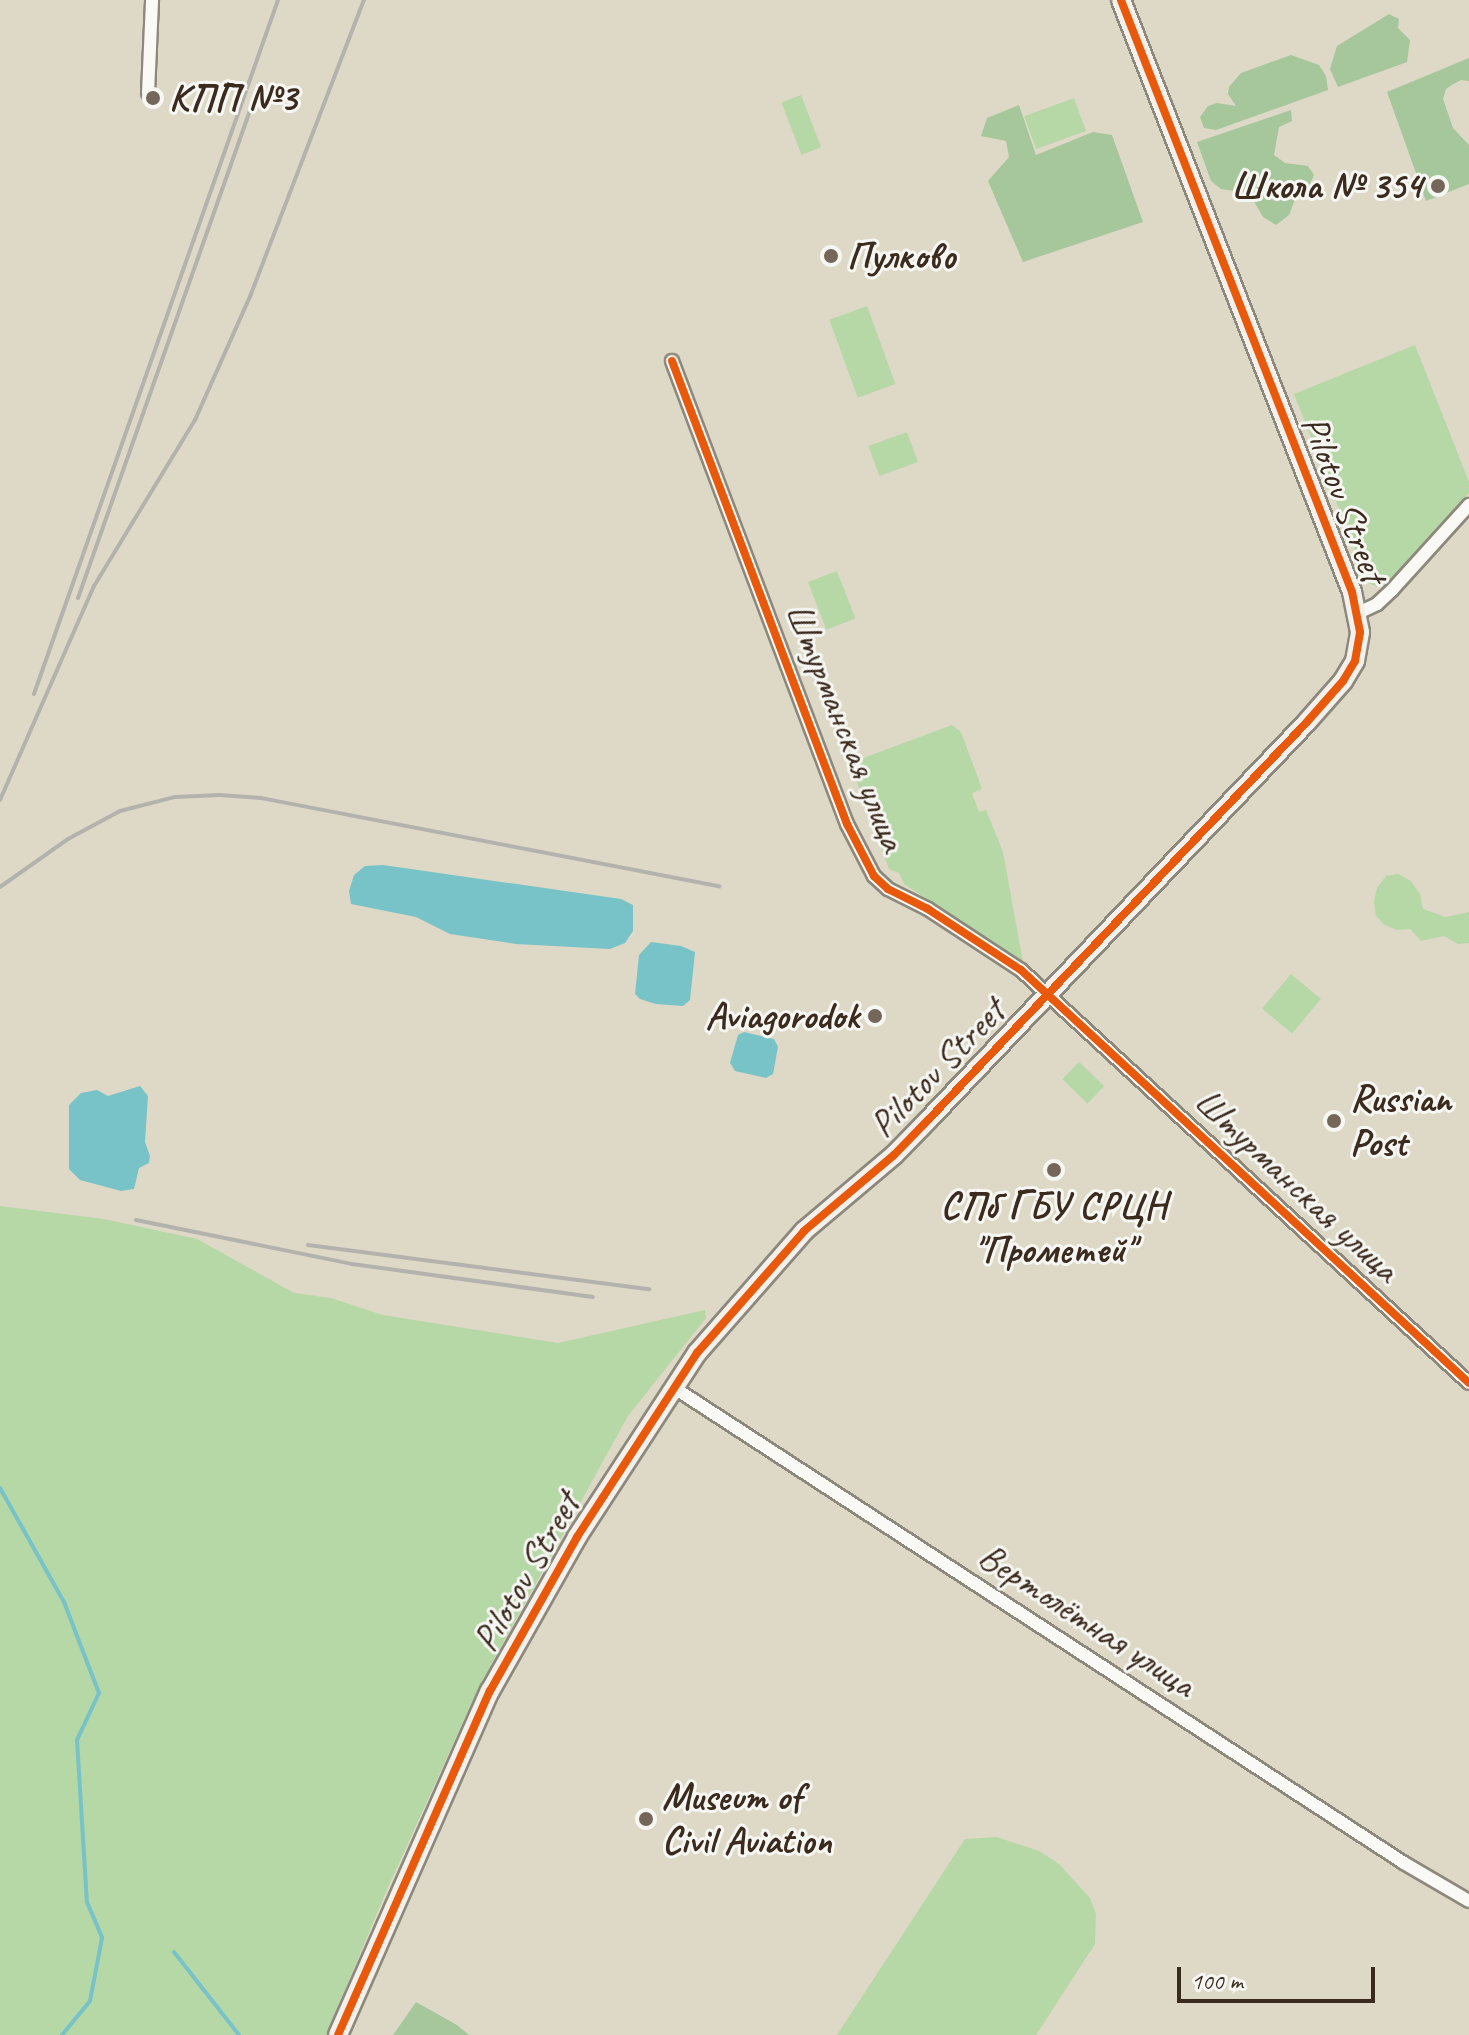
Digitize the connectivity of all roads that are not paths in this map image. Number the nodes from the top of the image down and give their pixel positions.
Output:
1 (152, 0) edge
2 (1121, 0) edge
3 (148, 93) dead end
4 (672, 361) dead end
5 (1469, 505) edge
6 (1358, 613) junction
7 (1048, 993) junction
8 (1469, 1383) edge
9 (673, 1387) junction
10 (1469, 1901) edge
11 (338, 2035) edge

1 - 3 street
2 - 6 street, Pilotov Street
4 - 7 street, Штурманская улица
5 - 6 street
6 - 7 street, Pilotov Street
7 - 8 street, Штурманская улица
7 - 9 street, Pilotov Street
9 - 10 street, Вертолётная улица
9 - 11 street, Pilotov Street

